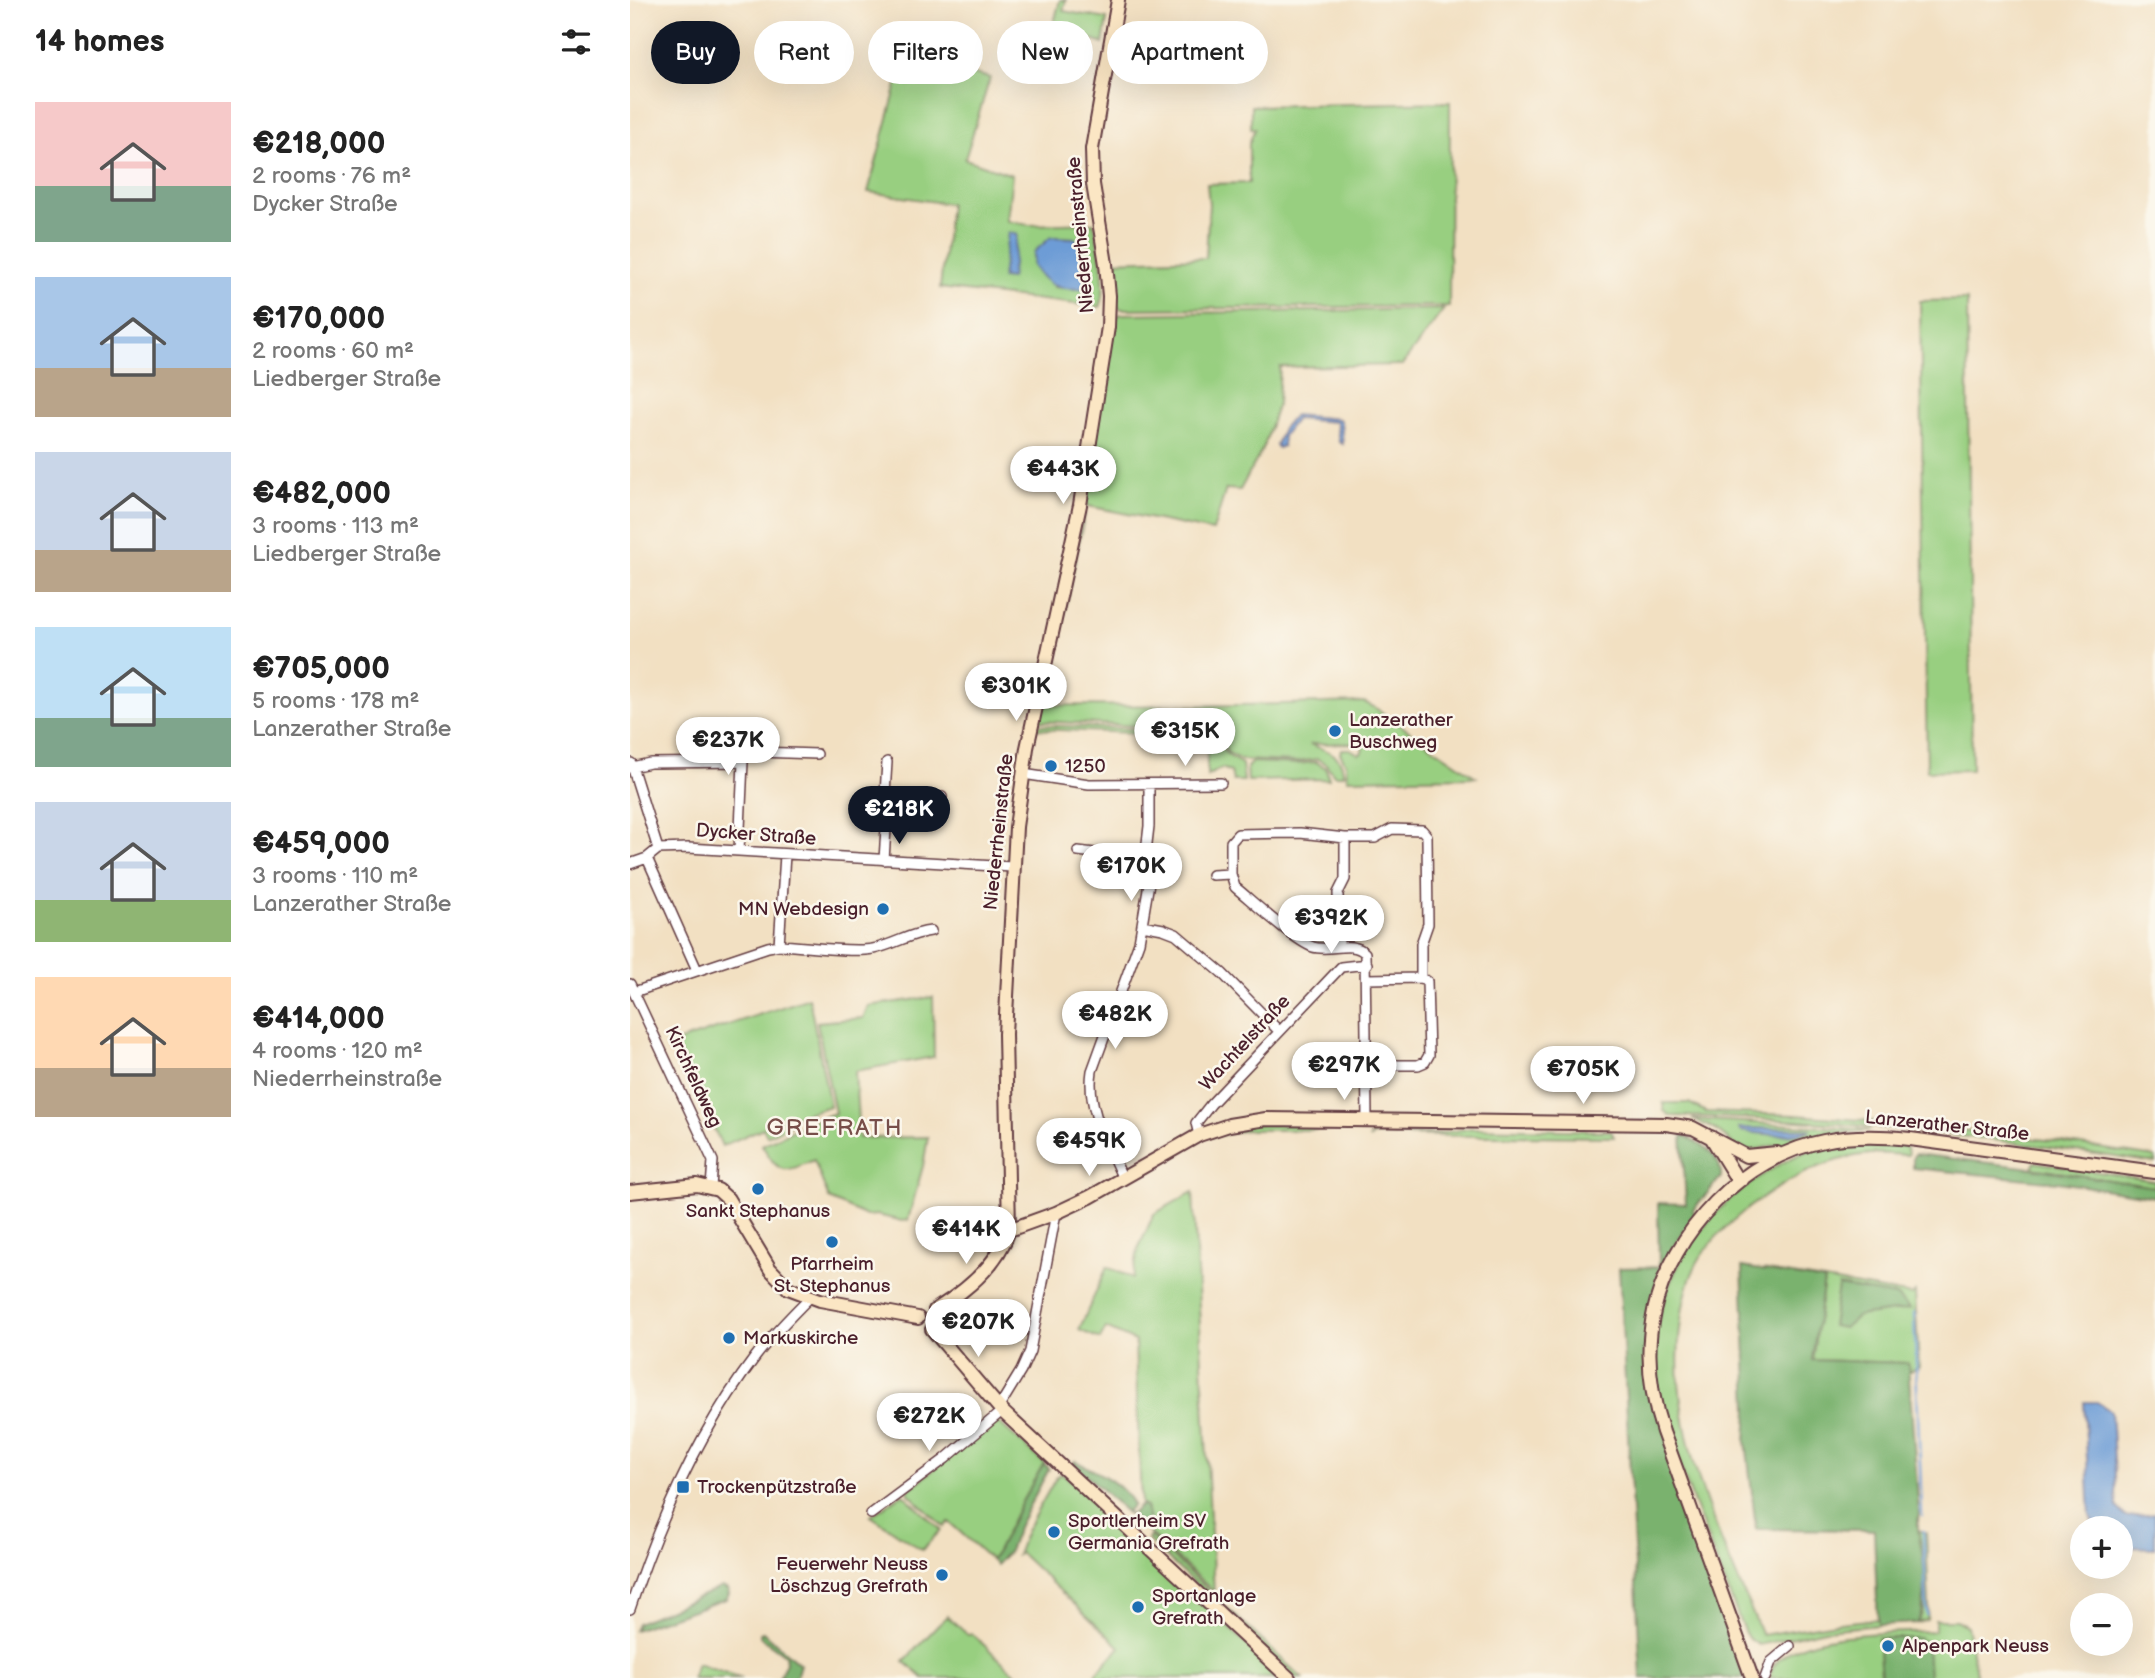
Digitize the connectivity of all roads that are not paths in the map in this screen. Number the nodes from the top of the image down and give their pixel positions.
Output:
1 (1118, 0) edge
2 (817, 754) dead end
3 (743, 762) junction
4 (887, 762) dead end
5 (631, 764) edge
6 (1023, 774) junction
7 (1221, 783) dead end
8 (1149, 784) junction
9 (888, 797) junction
10 (942, 797) dead end
11 (1345, 838) junction
12 (658, 849) junction
13 (739, 851) junction
14 (1078, 851) dead end
15 (785, 855) junction
16 (647, 858) junction
17 (1147, 859) junction
18 (884, 860) junction
19 (1159, 860) dead end
20 (630, 864) edge
21 (1012, 867) junction
22 (1231, 874) junction
23 (1212, 875) dead end
24 (1142, 925) junction
25 (931, 931) dead end
26 (779, 945) junction
27 (1339, 947) junction
28 (1367, 964) junction
29 (697, 970) junction
30 (1421, 978) junction
31 (1367, 979) junction
32 (632, 988) edge
33 (1279, 1031) junction
34 (1368, 1065) junction
35 (1367, 1119) junction
36 (1199, 1135) junction
37 (1711, 1137) junction
38 (1730, 1148) junction
39 (1800, 1148) junction
40 (2155, 1172) edge
41 (1123, 1179) junction
42 (1743, 1179) junction
43 (711, 1187) junction
44 (630, 1192) edge
45 (1056, 1213) junction
46 (1009, 1230) junction
47 (810, 1297) junction
48 (935, 1310) junction
49 (918, 1318) junction
50 (932, 1329) junction
51 (1001, 1409) junction
52 (871, 1514) dead end
53 (630, 1609) edge
54 (1790, 1646) dead end
55 (1289, 1678) edge
56 (1752, 1678) edge
57 (1765, 1678) edge

1 - 6 main road, Niederrheinstraße
2 - 3 street
3 - 5 street
3 - 13 street
4 - 9 street
5 - 12 street
6 - 8 street
6 - 21 main road, Niederrheinstraße
7 - 8 street
8 - 17 street
9 - 10 street
9 - 18 street
11 - 22 street
11 - 27 street
11 - 30 street
12 - 13 street, Dycker Straße
12 - 16 street
13 - 15 street, Dycker Straße
14 - 17 street
15 - 18 street, Dycker Straße
15 - 26 street
16 - 20 street
16 - 29 street
17 - 19 street
17 - 24 street
18 - 21 street, Dycker Straße
21 - 46 main road, Niederrheinstraße
22 - 23 street
22 - 27 street
24 - 33 street
24 - 41 street
25 - 26 street
26 - 29 street
27 - 28 street
28 - 31 street
28 - 33 street, Wachtelstraße
29 - 32 street
30 - 31 street
30 - 34 street
31 - 34 street
32 - 43 street, Kirchfeldweg
33 - 36 street, Wachtelstraße
34 - 35 street
35 - 36 main road
35 - 37 main road
36 - 41 main road
37 - 38 main road
37 - 42 main road
38 - 39 main road
38 - 42 main road
39 - 40 main road, Lanzerather Straße
39 - 42 main road, Lanzerather Straße
41 - 45 main road
42 - 56 main road, Lanzerather Straße
43 - 44 main road
43 - 47 main road
45 - 46 main road
45 - 51 street
46 - 48 main road, Niederrheinstraße
47 - 49 main road
47 - 53 street
48 - 49 main road
48 - 50 main road
49 - 50 main road
50 - 51 main road
51 - 52 street
51 - 55 main road
54 - 57 street

